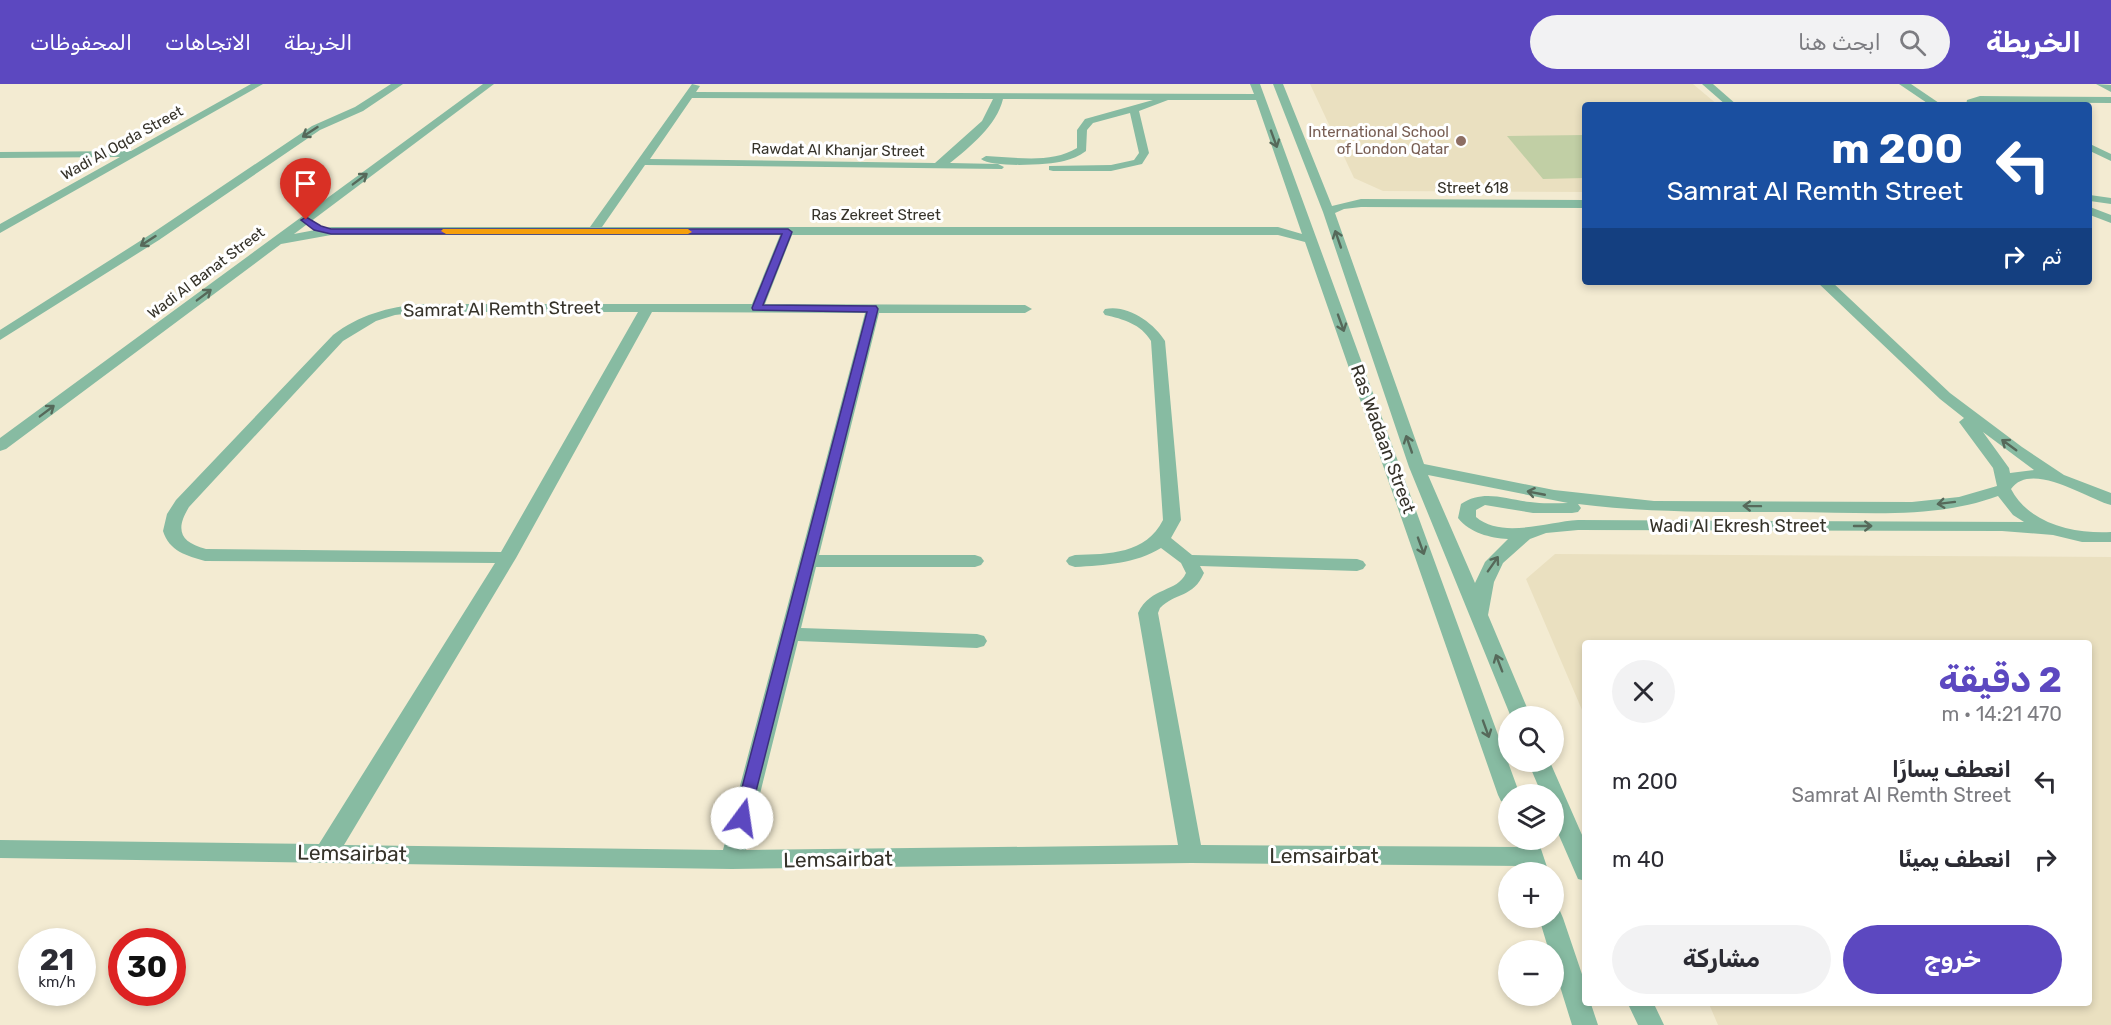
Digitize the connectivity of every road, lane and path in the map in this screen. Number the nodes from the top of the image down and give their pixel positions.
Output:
1 (258, 84) edge
2 (398, 84) edge
3 (489, 84) edge
4 (696, 84) edge
5 (1278, 84) edge
6 (1707, 84) edge
7 (1904, 84) edge
8 (2101, 84) edge
9 (2111, 89) edge
10 (1257, 91) edge
11 (688, 95) junction
12 (999, 95) junction
13 (1166, 97) junction
14 (2111, 100) edge
15 (1728, 102) edge
16 (1932, 102) edge
17 (1971, 102) edge
18 (1134, 109) junction
19 (2092, 148) edge
20 (132, 154) junction
21 (0, 155) edge
22 (2111, 158) edge
23 (986, 159) dead end
24 (641, 162) junction
25 (937, 166) junction
26 (1322, 195) junction
27 (2092, 198) edge
28 (2111, 201) edge
29 (1361, 203) junction
30 (1582, 204) edge
31 (1329, 212) junction
32 (2092, 212) edge
33 (2111, 219) edge
34 (306, 220) junction
35 (1305, 220) junction
36 (0, 229) edge
37 (331, 231) junction
38 (1278, 231) junction
39 (592, 232) junction
40 (788, 232) junction
41 (1312, 240) junction
42 (277, 241) junction
43 (1827, 285) edge
44 (647, 308) junction
45 (757, 308) junction
46 (873, 309) junction
47 (1024, 309) dead end
48 (1110, 312) dead end
49 (0, 336) edge
50 (1945, 396) junction
51 (0, 446) edge
52 (1417, 466) junction
53 (2058, 478) junction
54 (2004, 487) junction
55 (2109, 498) edge
56 (1643, 505) junction
57 (2055, 530) junction
58 (1527, 533) junction
59 (2111, 537) edge
60 (1161, 539) junction
61 (507, 558) junction
62 (808, 561) junction
63 (975, 561) dead end
64 (1076, 561) dead end
65 (1188, 561) junction
66 (1357, 565) dead end
67 (1481, 620) junction
68 (789, 634) junction
69 (977, 641) dead end
70 (1516, 706) edge
71 (1505, 784) edge
72 (1564, 821) edge
73 (0, 849) edge
74 (327, 852) junction
75 (1191, 854) junction
76 (1531, 857) edge
77 (732, 860) junction
78 (1582, 863) edge
79 (1554, 928) edge
80 (1642, 1006) edge
81 (1584, 1025) edge
82 (1651, 1025) edge

1 - 20 street, Wadi Al Oqda Street
2 -> 49 street
34 -> 3 street, Wadi Al Banat Street
4 - 11 street
5 - 26 street, Ras Wadaan Street
6 - 15 street
7 - 16 street
8 - 9 street
10 - 13 street
10 -> 35 street, Ras Wadaan Street
11 - 12 street
11 - 24 street
12 - 13 street
12 - 25 street, Rawdat Al Khanjar Street
13 - 18 street
14 - 17 street
18 - 23 street
18 - 25 street
19 - 22 street
20 - 21 street
20 - 36 street, Wadi Al Oqda Street
24 - 25 street, Rawdat Al Khanjar Street
24 - 39 street
26 - 29 street, Street 618
26 - 31 street, Ras Wadaan Street
27 - 28 street
29 - 30 street, Street 618
29 - 31 street, Street 618
52 -> 31 street, Ras Wadaan Street
32 - 33 street
34 - 37 street, Ras Zekreet Street
34 - 42 street, Wadi Al Banat Street
35 - 38 street, Ras Zekreet Street
35 - 41 street, Ras Wadaan Street
37 - 39 street, Ras Zekreet Street
37 - 42 street, Ras Zekreet Street
38 - 40 street, Ras Zekreet Street
38 - 41 street, Ras Zekreet Street
39 - 40 street, Ras Zekreet Street
40 - 45 street
41 -> 71 street, Ras Wadaan Street
51 -> 42 street, Wadi Al Banat Street
43 - 50 street
44 - 45 street, Samrat Al Remth Street
44 - 61 street
44 - 61 street, Samrat Al Remth Street
45 - 46 street, Samrat Al Remth Street
46 - 47 street, Samrat Al Remth Street
46 - 62 street
48 - 60 street
53 -> 50 street
50 - 54 street
56 -> 52 street, Wadi Al Ekresh Street
52 - 67 street, Ras Wadaan Street
53 - 54 street, Wadi Al Ekresh Street
53 - 55 street
54 -> 56 street, Wadi Al Ekresh Street
54 - 57 street
56 - 58 street
58 -> 57 street, Wadi Al Ekresh Street
57 - 59 street
67 -> 58 street, Wadi Al Ekresh Street
60 - 64 street
60 - 65 street
61 - 74 street
62 - 63 street
62 - 68 street
65 - 66 street
65 - 75 street
70 -> 67 street, Ras Wadaan Street
68 - 69 street
68 - 77 street
72 - 78 street
73 - 74 street, Lemsairbat
74 - 77 street, Lemsairbat
75 - 76 street, Lemsairbat
75 - 77 street, Lemsairbat
79 - 81 street
80 - 82 street

